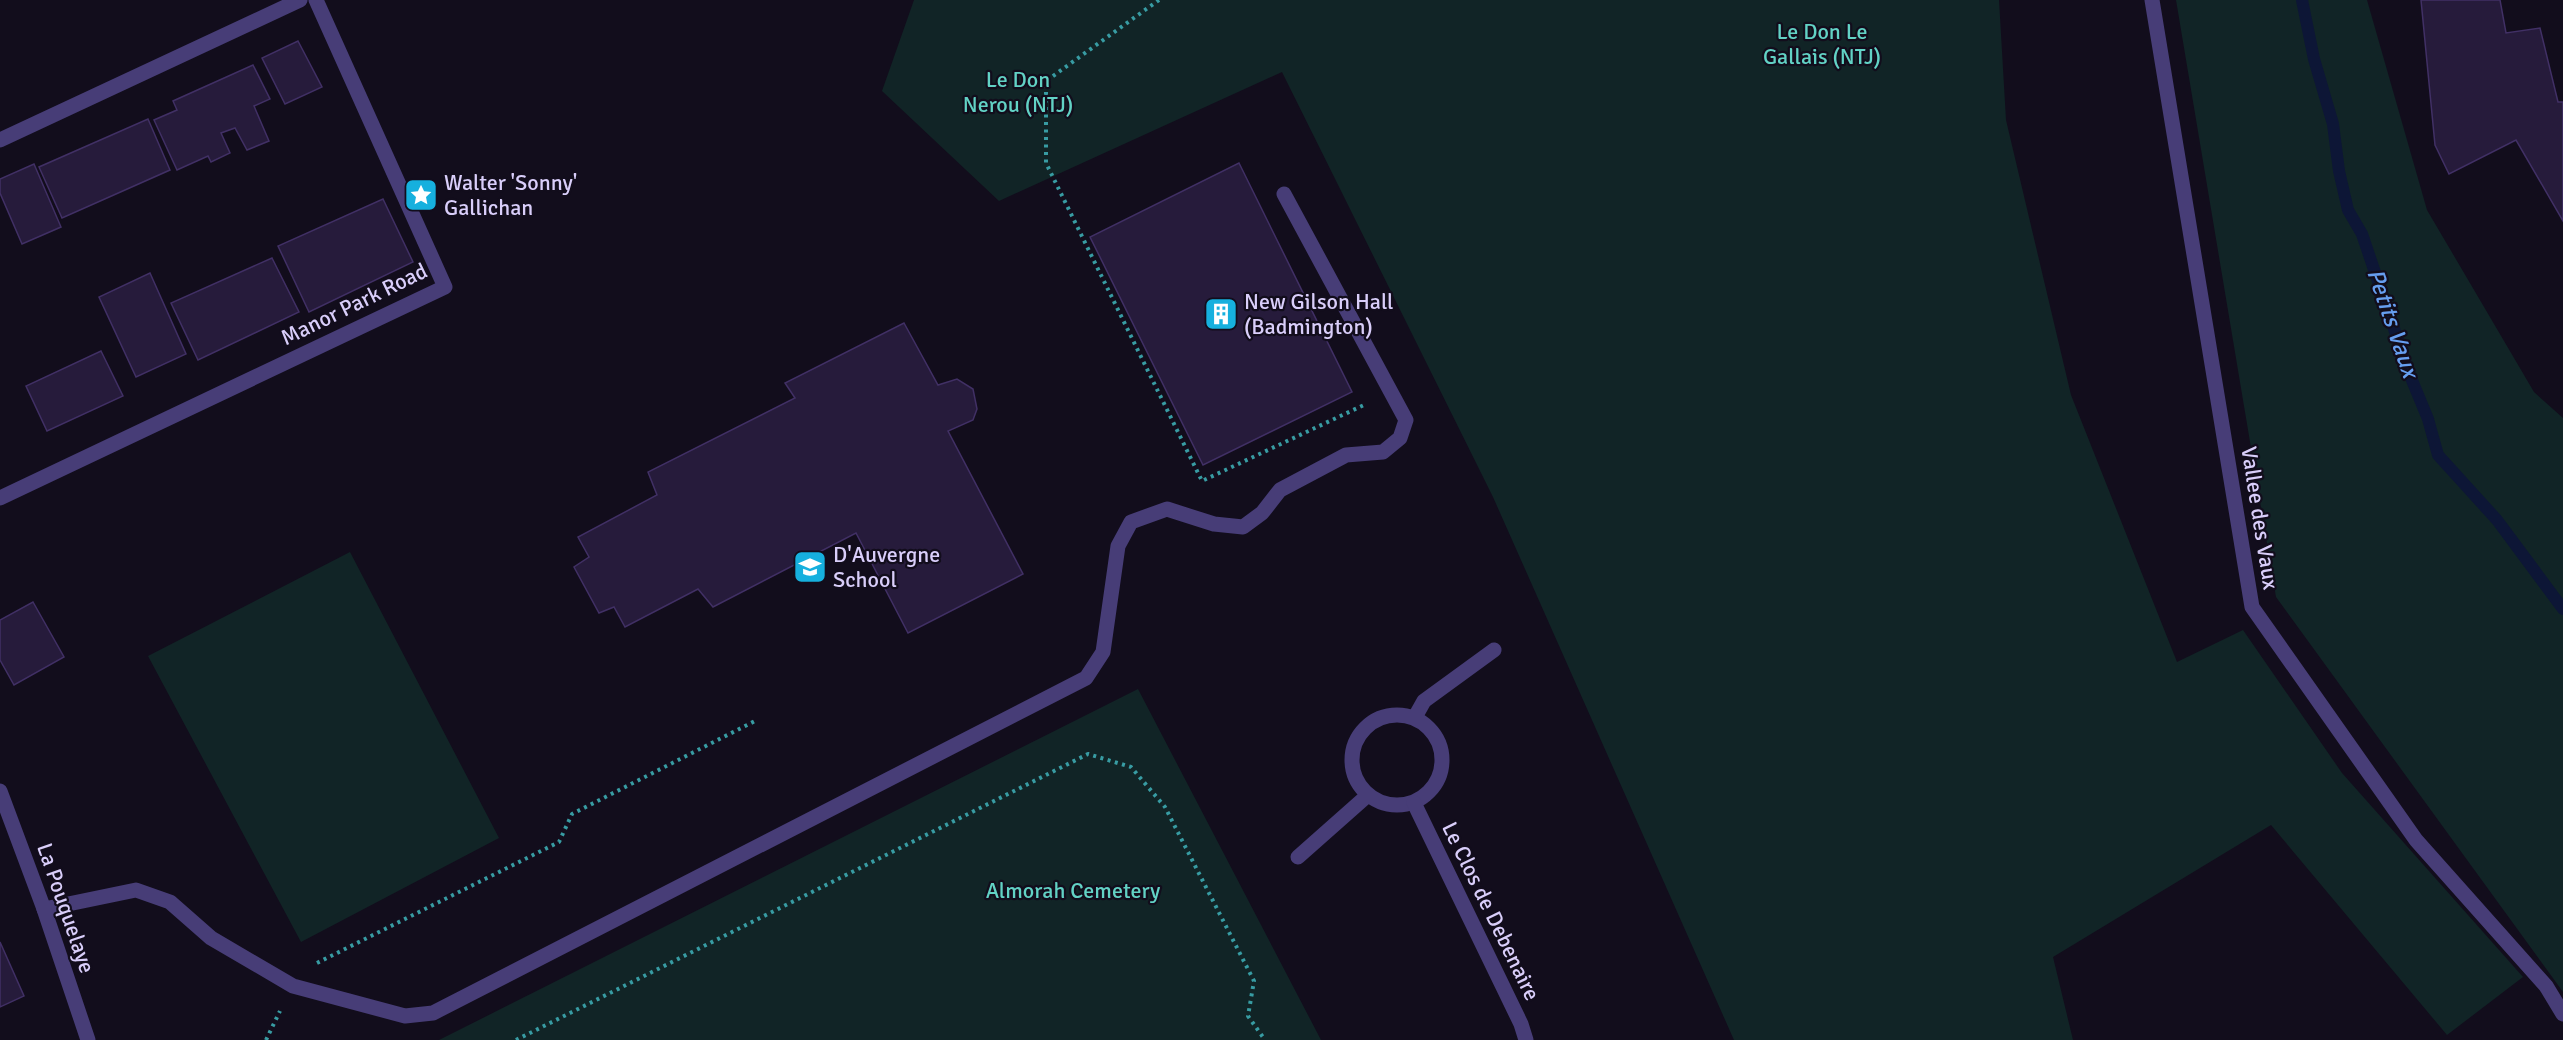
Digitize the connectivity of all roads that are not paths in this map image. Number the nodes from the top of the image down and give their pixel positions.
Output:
1 (300, 0) edge
2 (316, 0) edge
3 (2152, 0) edge
4 (0, 140) edge
5 (1284, 194) dead end
6 (0, 498) edge
7 (1494, 650) dead end
8 (1415, 717) junction
9 (0, 791) edge
10 (1368, 795) junction
11 (1414, 802) junction
12 (1298, 857) dead end
13 (44, 909) junction
14 (2563, 1014) edge
15 (88, 1040) edge
16 (1526, 1040) edge

1 - 4 street
2 - 6 street, Manor Park Road
3 - 14 street, Vallee des Vaux
5 - 13 street
7 - 8 street
8 - 10 street
8 - 11 street
9 - 13 street, La Pouquelaye
10 - 11 street
10 - 12 street
11 - 16 street, Le Clos de Debenaire
13 - 15 street, La Pouquelaye

